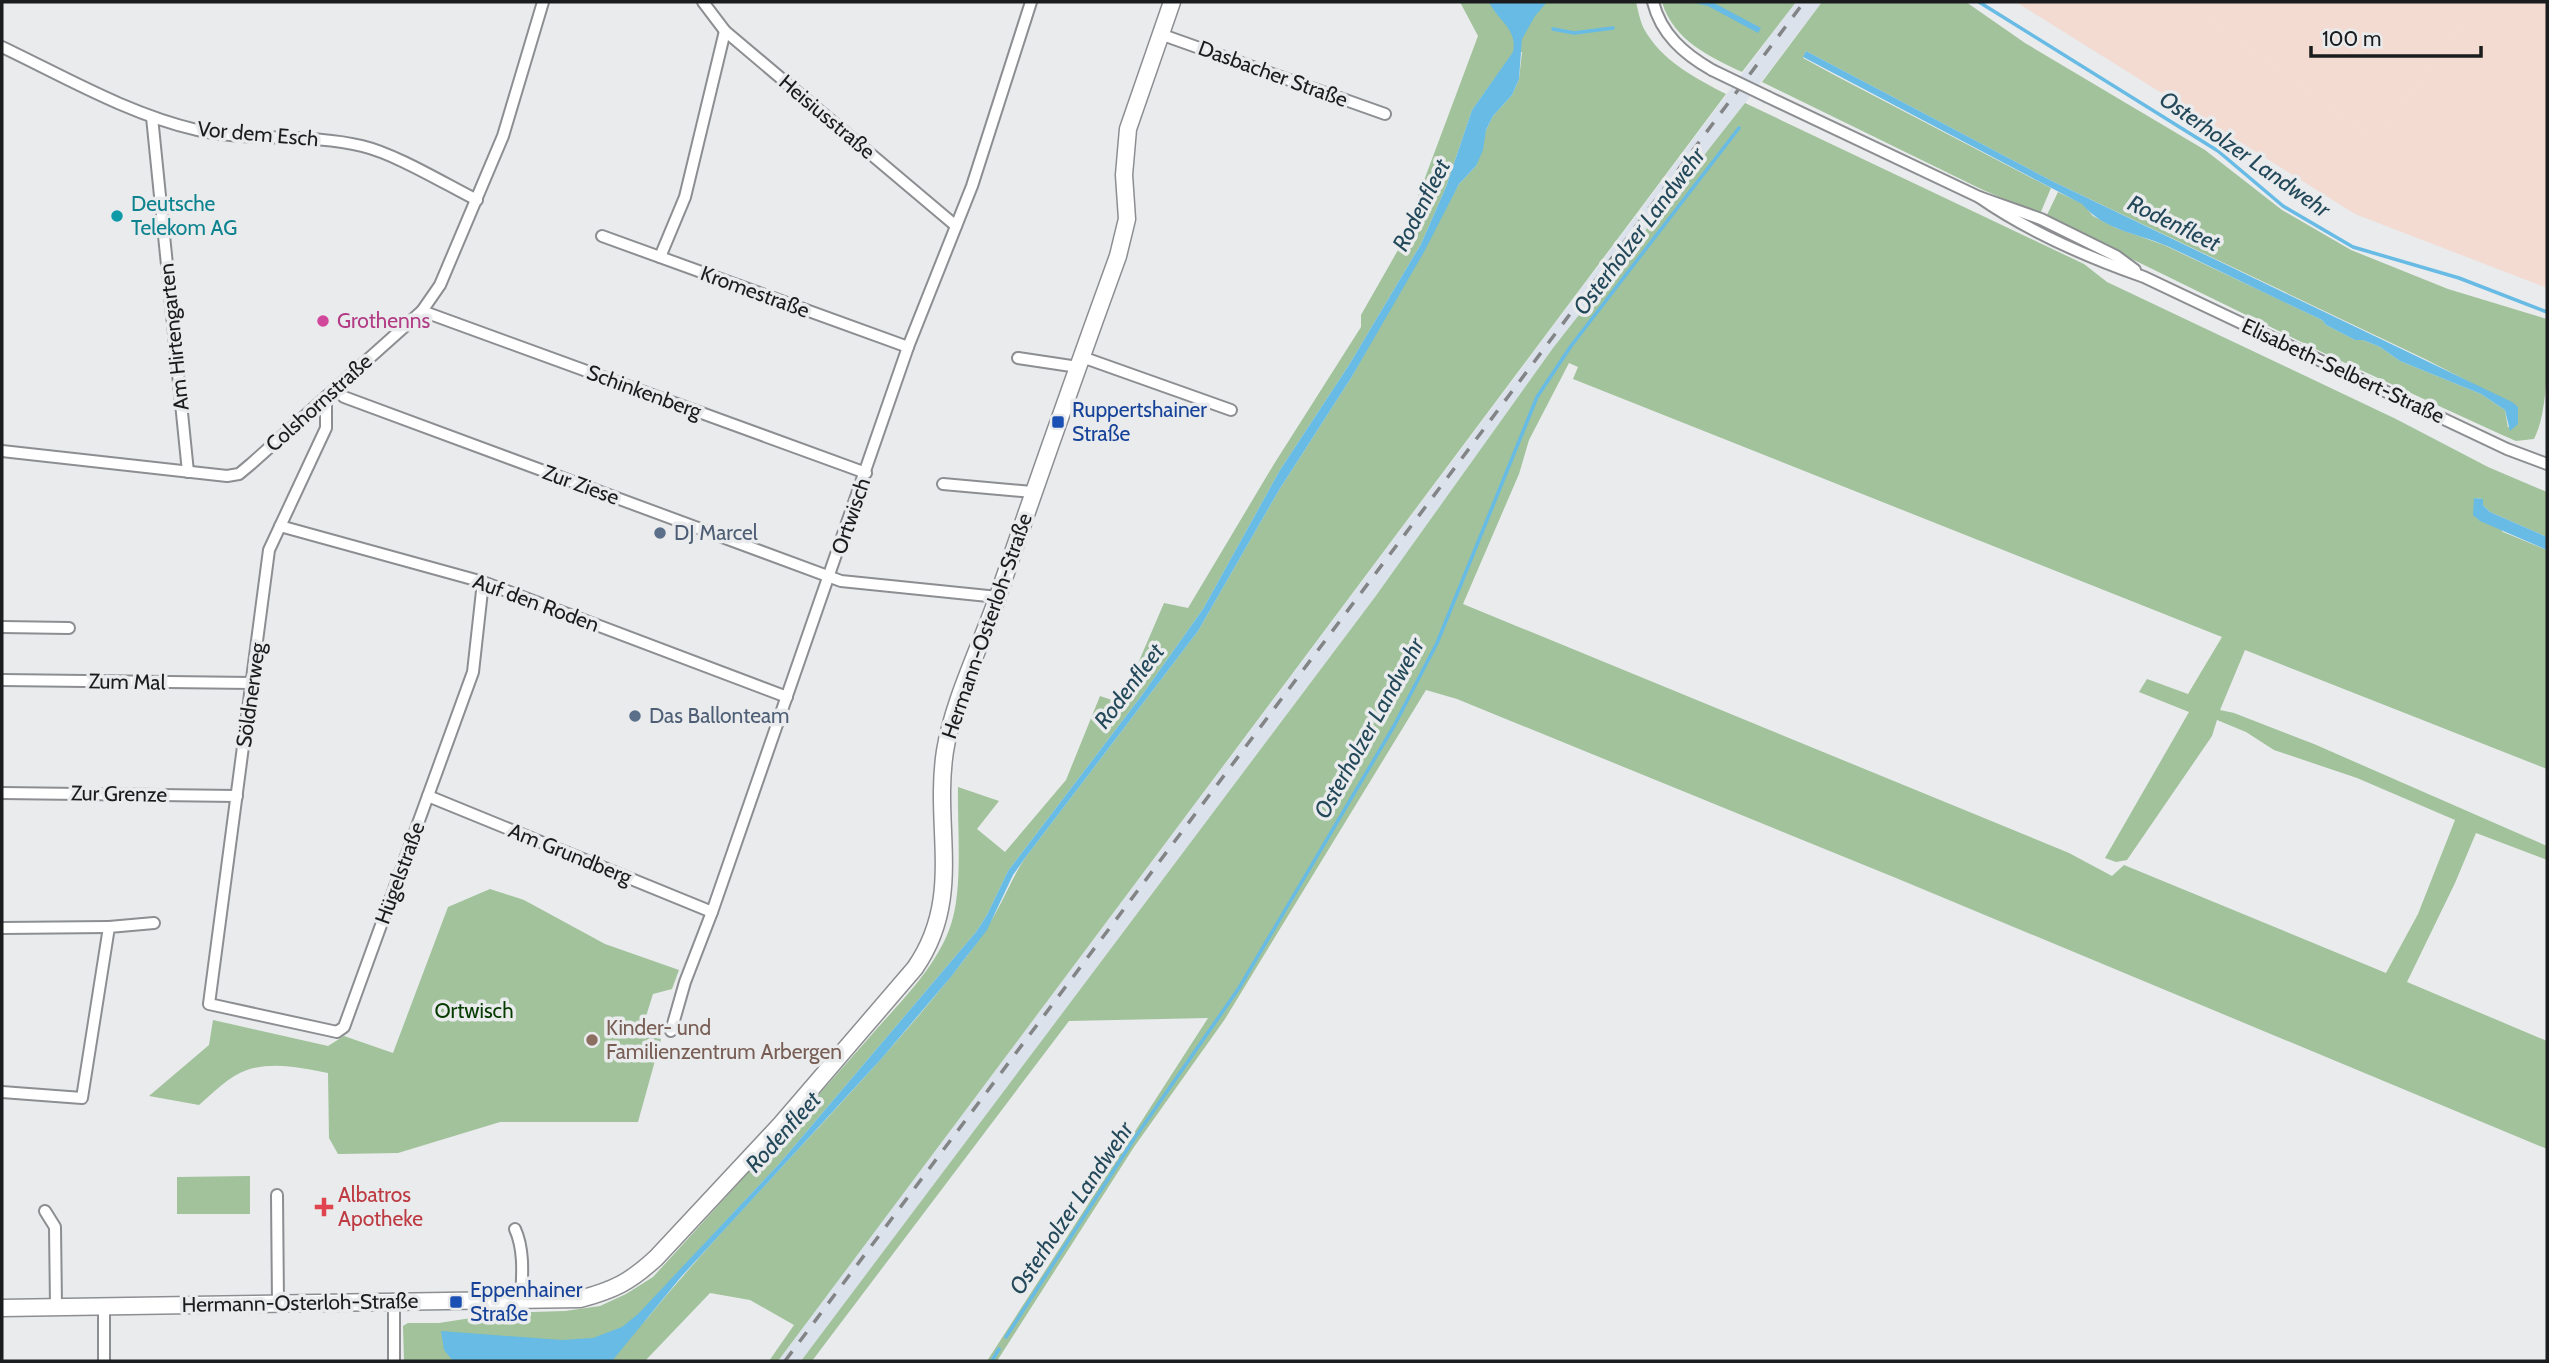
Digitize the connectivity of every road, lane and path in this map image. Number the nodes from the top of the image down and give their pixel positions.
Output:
1 (543, 2) edge
2 (703, 2) edge
3 (1031, 2) edge
4 (1172, 2) edge
5 (1653, 2) edge
6 (725, 31) junction
7 (1160, 34) junction
8 (2, 47) edge
9 (1385, 114) dead end
10 (152, 117) junction
11 (477, 200) junction
12 (956, 226) junction
13 (602, 236) dead end
14 (660, 257) junction
15 (422, 311) junction
16 (908, 347) junction
17 (1018, 358) dead end
18 (1080, 362) junction
19 (330, 393) junction
20 (1231, 410) dead end
21 (2, 451) edge
22 (2547, 451) edge
23 (2545, 465) edge
24 (188, 472) junction
25 (866, 473) junction
26 (943, 484) dead end
27 (1032, 492) junction
28 (280, 526) junction
29 (830, 577) junction
30 (483, 582) junction
31 (998, 597) junction
32 (2, 627) edge
33 (69, 628) dead end
34 (2, 680) edge
35 (252, 684) junction
36 (787, 697) junction
37 (2, 793) edge
38 (237, 796) junction
39 (428, 796) junction
40 (712, 912) junction
41 (154, 923) dead end
42 (109, 927) junction
43 (2, 928) edge
44 (209, 1004) joint
45 (671, 1031) dead end
46 (2, 1092) edge
47 (277, 1195) dead end
48 (46, 1211) dead end
49 (515, 1229) dead end
50 (521, 1301) junction
51 (278, 1303) junction
52 (394, 1303) junction
53 (56, 1306) junction
54 (104, 1306) junction
55 (2, 1308) edge
56 (104, 1361) edge
57 (394, 1361) edge

1 - 11 street, Colshornstraße
2 - 6 street, Heisiusstraße
3 - 12 street, Ortwisch
4 - 7 street, Hermann-Osterloh-Straße
5 - 23 street, Elisabeth-Selbert-Straße, bridge
6 - 12 street, Heisiusstraße
6 - 14 street
7 - 9 street, Dasbacher Straße
7 - 18 street, Hermann-Osterloh-Straße
8 - 10 street, Vor dem Esch
10 - 11 street, Vor dem Esch
10 - 24 street, Am Hirtengarten
11 - 15 street, Colshornstraße
12 - 16 street, Ortwisch
13 - 14 street, Kromestraße
14 - 16 street, Kromestraße
15 - 19 street, Colshornstraße
15 - 25 street, Schinkenberg
16 - 25 street, Ortwisch
17 - 18 street
18 - 20 street
18 - 27 street, Hermann-Osterloh-Straße
19 - 24 street, Colshornstraße
19 - 28 street, Söldnerweg
19 - 29 street, Zur Ziese
21 - 24 street, Colshornstraße
22 - 23 street
25 - 29 street, Ortwisch
26 - 27 street
27 - 31 street, Hermann-Osterloh-Straße
28 - 30 street, Auf den Roden
28 - 35 street, Söldnerweg
29 - 31 street, Zur Ziese
29 - 36 street, Ortwisch
30 - 36 street, Auf den Roden
30 - 39 street, Hügelstraße
31 - 50 street, Hermann-Osterloh-Straße
32 - 33 street
34 - 35 street, Zum Mal
35 - 38 street, Söldnerweg
36 - 40 street, Ortwisch
37 - 38 street, Zur Grenze
38 - 44 street, Söldnerweg
39 - 40 street, Am Grundberg
39 - 44 street, Hügelstraße
40 - 45 street, Ortwisch
41 - 42 street
42 - 43 street
42 - 46 street
47 - 51 street
48 - 53 street
49 - 50 street
50 - 52 street, Hermann-Osterloh-Straße
51 - 52 street, Hermann-Osterloh-Straße
51 - 54 street, Hermann-Osterloh-Straße
52 - 57 street
53 - 54 street, Hermann-Osterloh-Straße
53 - 55 street, Hermann-Osterloh-Straße
54 - 56 street

